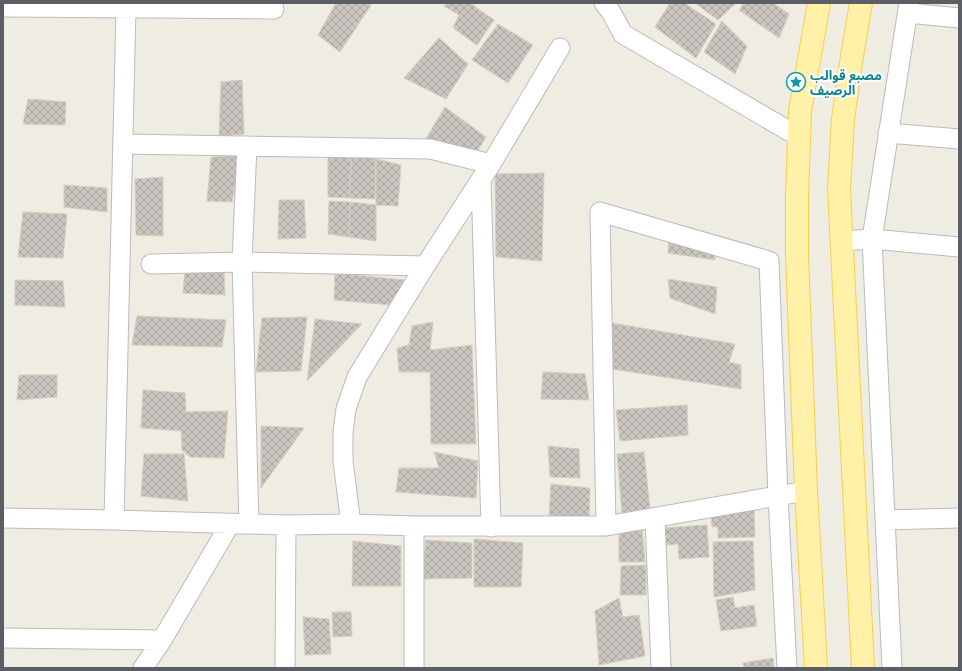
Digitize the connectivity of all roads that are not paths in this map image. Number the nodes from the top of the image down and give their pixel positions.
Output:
1 (604, 3) edge
2 (819, 3) edge
3 (861, 3) edge
4 (68, 5) edge
5 (191, 6) edge
6 (3, 7) edge
7 (126, 8) junction
8 (908, 8) edge
9 (274, 9) dead end
10 (959, 18) edge
11 (560, 48) dead end
12 (789, 131) dead end
13 (888, 133) junction
14 (959, 139) edge
15 (123, 144) junction
16 (247, 146) junction
17 (486, 172) junction
18 (872, 239) junction
19 (841, 241) junction
20 (959, 247) edge
21 (242, 262) junction
22 (152, 264) dead end
23 (425, 266) junction
24 (806, 491) junction
25 (778, 496) junction
26 (3, 518) edge
27 (655, 518) junction
28 (959, 518) edge
29 (114, 520) junction
30 (885, 520) junction
31 (230, 524) junction
32 (249, 524) junction
33 (351, 524) junction
34 (286, 525) junction
35 (414, 526) junction
36 (606, 526) junction
37 (491, 527) junction
38 (3, 638) edge
39 (162, 640) junction
40 (143, 668) edge
41 (285, 668) edge
42 (414, 668) edge
43 (661, 668) edge
44 (787, 668) edge
45 (816, 668) edge
46 (864, 668) edge
47 (892, 668) edge

1 - 12 street
2 - 24 main road
3 - 19 main road
4 - 6 street
4 - 7 street
5 - 7 street
5 - 9 street
7 - 15 street
8 - 10 street
8 - 13 street
11 - 17 street
13 - 14 street
13 - 18 street
15 - 16 street
15 - 29 street
16 - 17 street
16 - 21 street
17 - 23 street
17 - 37 street
18 - 19 street
18 - 20 street
18 - 30 street
19 - 46 main road
21 - 22 street
21 - 23 street
21 - 32 street
23 - 33 street
24 - 25 street
24 - 45 main road
25 - 27 street
25 - 36 street
25 - 44 street
26 - 29 street
27 - 36 street
27 - 43 street
28 - 30 street
29 - 31 street
30 - 47 street
31 - 32 street
31 - 39 street
32 - 34 street
33 - 34 street
33 - 35 street
34 - 41 street
35 - 37 street
35 - 42 street
36 - 37 street
38 - 39 street
39 - 40 street

